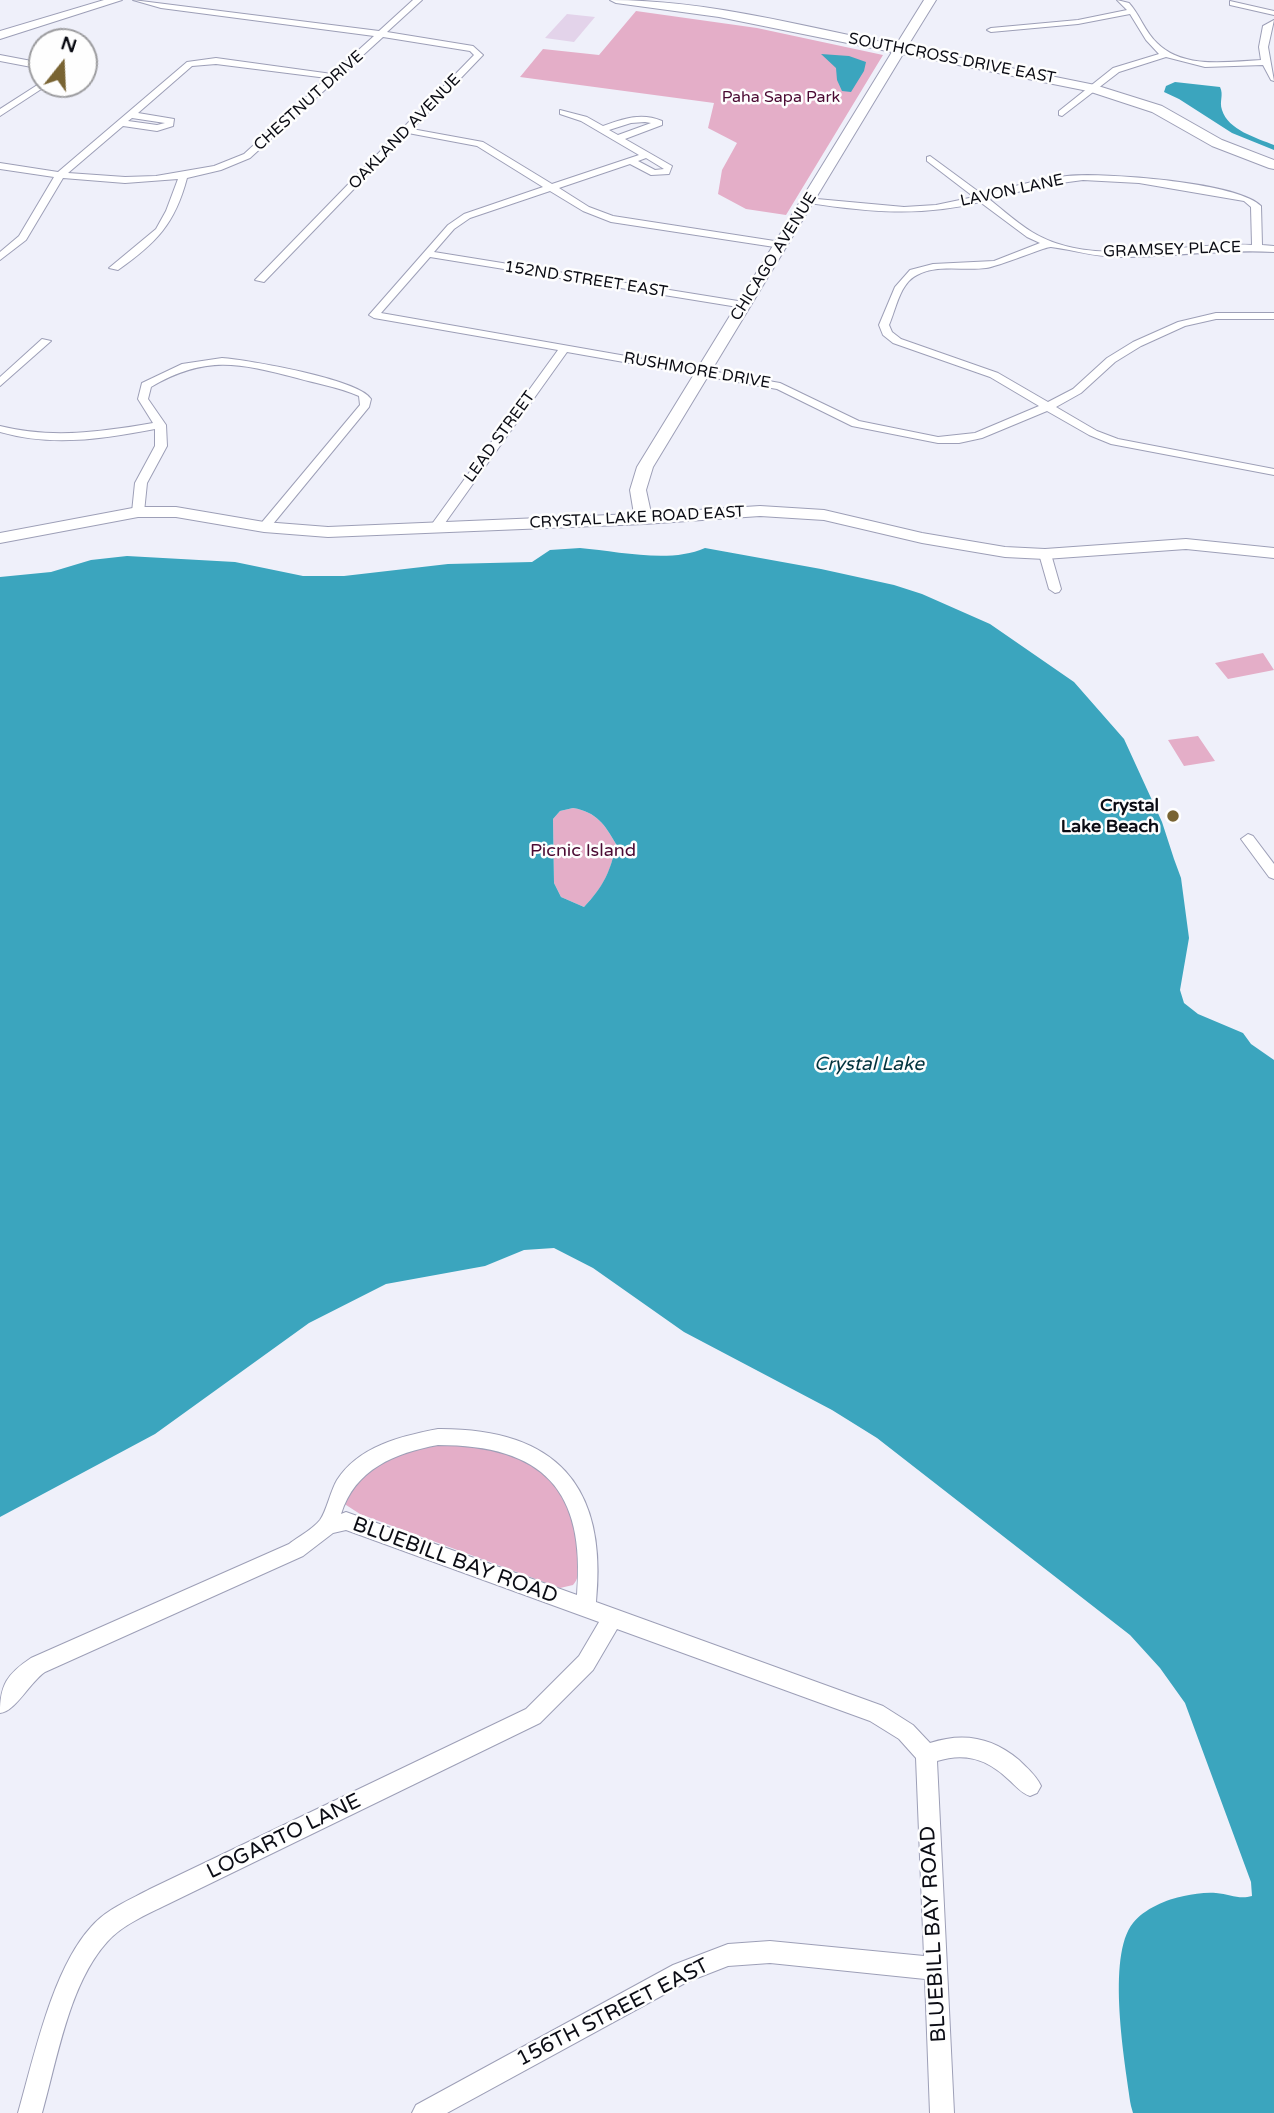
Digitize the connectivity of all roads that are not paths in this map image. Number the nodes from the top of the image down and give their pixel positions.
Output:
1 (116, 0) edge
2 (137, 0) edge
3 (418, 0) edge
4 (616, 0) edge
5 (930, 0) edge
6 (1121, 0) edge
7 (662, 3) edge
8 (1233, 3) dead end
9 (1132, 11) junction
10 (1274, 13) edge
11 (1274, 22) edge
12 (991, 30) dead end
13 (382, 34) junction
14 (0, 35) edge
15 (1268, 38) edge
16 (1274, 43) edge
17 (902, 49) junction
18 (1167, 54) junction
19 (0, 58) edge
20 (1264, 62) junction
21 (28, 63) edge
22 (336, 77) junction
23 (1274, 78) edge
24 (1091, 88) junction
25 (28, 95) edge
26 (563, 112) dead end
27 (0, 113) edge
28 (1062, 113) dead end
29 (131, 114) junction
30 (120, 123) junction
31 (603, 129) junction
32 (406, 130) junction
33 (618, 138) junction
34 (648, 155) junction
35 (930, 159) dead end
36 (631, 162) junction
37 (1274, 165) edge
38 (0, 166) edge
39 (59, 176) junction
40 (183, 178) junction
41 (551, 187) junction
42 (981, 197) junction
43 (809, 200) junction
44 (1047, 243) junction
45 (781, 245) junction
46 (1257, 247) junction
47 (1274, 248) edge
48 (427, 254) junction
49 (0, 257) edge
50 (114, 268) dead end
51 (260, 280) dead end
52 (744, 305) junction
53 (1274, 316) edge
54 (46, 341) dead end
55 (565, 348) junction
56 (704, 371) junction
57 (0, 383) edge
58 (1049, 406) junction
59 (160, 425) junction
60 (0, 429) edge
61 (1274, 472) edge
62 (138, 512) junction
63 (644, 519) junction
64 (264, 527) junction
65 (436, 527) junction
66 (0, 538) edge
67 (1274, 553) edge
68 (1045, 554) junction
69 (1055, 589) dead end
70 (1248, 839) dead end
71 (1274, 874) edge
72 (328, 1525) junction
73 (585, 1609) junction
74 (612, 1619) junction
75 (2, 1704) edge
76 (926, 1754) junction
77 (1030, 1786) dead end
78 (937, 1969) junction
79 (30, 2113) edge
80 (424, 2113) edge
81 (942, 2113) edge

1 - 14 street
2 - 13 street
3 - 13 street, CHESTNUT DRIVE
4 - 7 street, SOUTHCROSS DRIVE EAST
5 - 17 street, CHICAGO AVENUE
6 - 9 street
7 - 17 street, SOUTHCROSS DRIVE EAST
8 - 10 street
9 - 12 street
9 - 18 street
11 - 15 street
13 - 22 street, CHESTNUT DRIVE
13 - 32 street, OAKLAND AVENUE
15 - 16 street
15 - 20 street
17 - 24 street, SOUTHCROSS DRIVE EAST
17 - 43 street, CHICAGO AVENUE
18 - 20 street
18 - 24 street
19 - 21 street
20 - 23 street
22 - 29 street
22 - 40 street, CHESTNUT DRIVE
24 - 28 street
24 - 37 street, SOUTHCROSS DRIVE EAST
25 - 27 street
26 - 31 street
29 - 30 street
29 - 30 street
30 - 39 street
31 - 33 street
31 - 33 street
32 - 41 street
32 - 51 street, OAKLAND AVENUE
33 - 34 street
34 - 36 street
34 - 36 street
35 - 42 street, GRAMSEY PLACE
36 - 41 street
38 - 39 street, CHESTNUT DRIVE
39 - 40 street, CHESTNUT DRIVE
39 - 49 street
40 - 50 street
41 - 45 street
41 - 48 street
42 - 43 street, LAVON LANE
42 - 44 street, GRAMSEY PLACE
42 - 46 street, LAVON LANE
43 - 45 street, CHICAGO AVENUE
44 - 46 street, GRAMSEY PLACE
44 - 58 street
45 - 52 street, CHICAGO AVENUE
46 - 47 street, GRAMSEY PLACE
48 - 52 street, 152ND STREET EAST
48 - 55 street, RUSHMORE DRIVE
52 - 56 street, CHICAGO AVENUE
53 - 58 street, RUSHMORE DRIVE
54 - 57 street
55 - 56 street, RUSHMORE DRIVE
55 - 65 street, LEAD STREET
56 - 58 street, RUSHMORE DRIVE
56 - 63 street, CHICAGO AVENUE
58 - 61 street
59 - 60 street
59 - 62 street
59 - 64 street
62 - 64 street, CRYSTAL LAKE ROAD EAST
62 - 66 street, CRYSTAL LAKE ROAD EAST
63 - 65 street, CRYSTAL LAKE ROAD EAST
63 - 68 street, CRYSTAL LAKE ROAD EAST
64 - 65 street, CRYSTAL LAKE ROAD EAST
67 - 68 street, CRYSTAL LAKE ROAD EAST
68 - 69 street
70 - 71 street
72 - 73 street, BLUEBILL BAY ROAD
72 - 73 street
72 - 75 street, BLUEBILL BAY ROAD
73 - 74 street, BLUEBILL BAY ROAD
74 - 76 street, BLUEBILL BAY ROAD
74 - 79 street, LOGARTO LANE
76 - 77 street
76 - 78 street, BLUEBILL BAY ROAD
78 - 80 street, 156TH STREET EAST
78 - 81 street, BLUEBILL BAY ROAD

